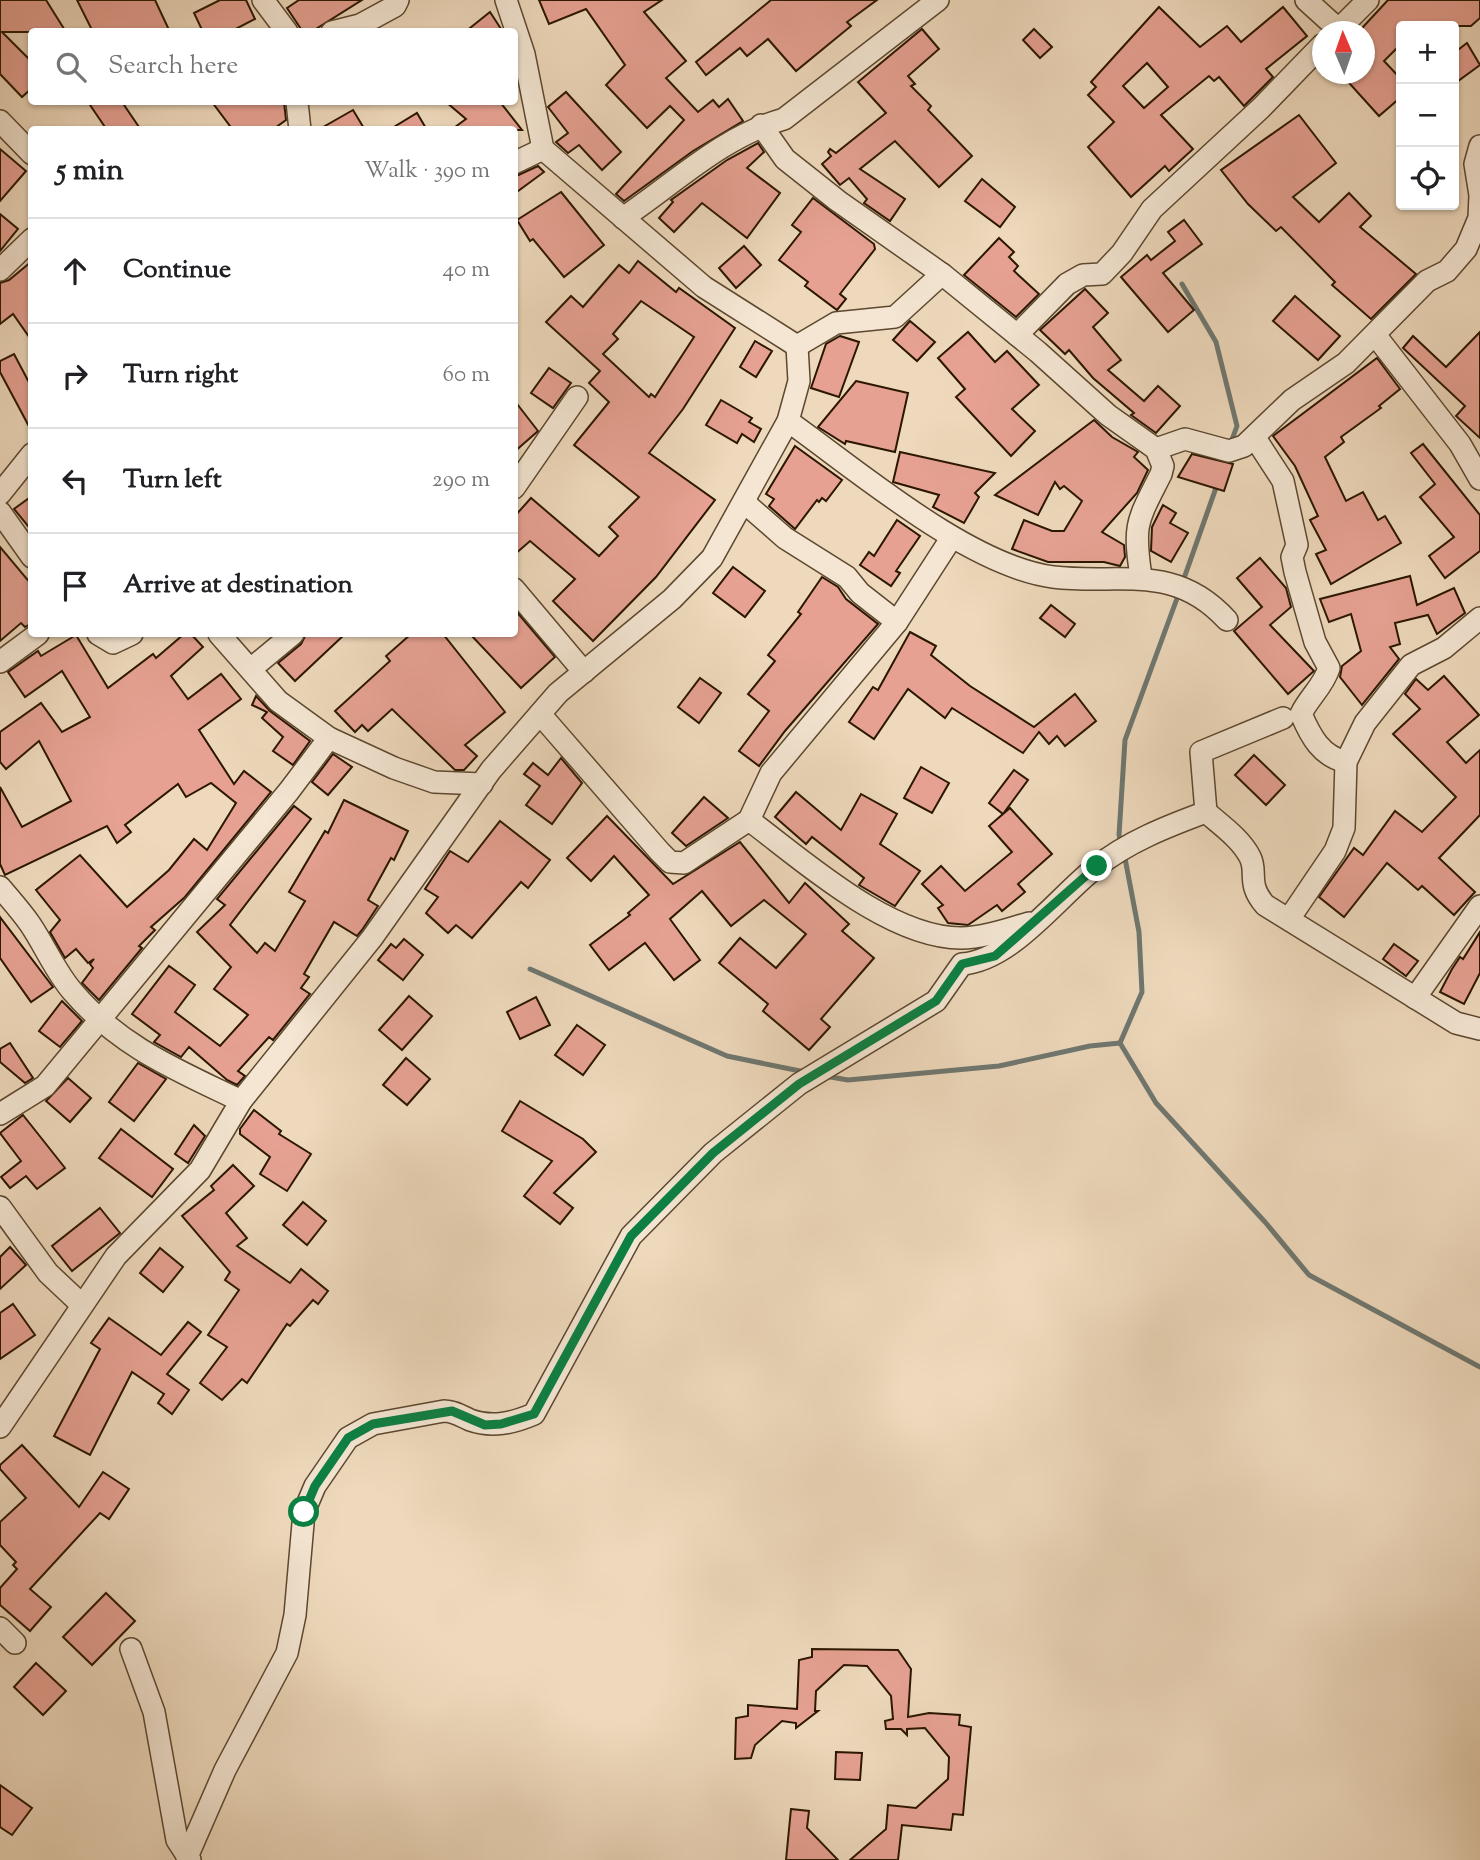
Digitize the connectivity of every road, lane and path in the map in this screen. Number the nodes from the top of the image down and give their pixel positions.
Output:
1 (263, 0) edge
2 (398, 0) edge
3 (506, 0) edge
4 (938, 0) edge
5 (1306, 0) edge
6 (1368, 0) edge
7 (1328, 21) edge
8 (1346, 21) edge
9 (284, 28) edge
10 (348, 28) edge
11 (515, 28) edge
12 (518, 36) edge
13 (1312, 56) edge
14 (0, 121) edge
15 (761, 125) junction
16 (1480, 146) edge
17 (543, 149) junction
18 (28, 150) edge
19 (518, 161) edge
20 (624, 218) junction
21 (28, 243) edge
22 (0, 270) edge
23 (942, 274) junction
24 (1017, 335) junction
25 (1376, 336) junction
26 (797, 346) junction
27 (577, 397) dead end
28 (788, 421) junction
29 (1255, 438) junction
30 (1156, 449) junction
31 (28, 459) edge
32 (1480, 479) edge
33 (518, 482) edge
34 (0, 494) edge
35 (745, 503) junction
36 (0, 512) edge
37 (952, 537) junction
38 (28, 550) edge
39 (1141, 577) junction
40 (518, 594) edge
41 (1480, 618) edge
42 (1227, 620) dead end
43 (897, 622) junction
44 (34, 637) edge
45 (103, 637) edge
46 (126, 637) edge
47 (222, 637) edge
48 (289, 637) edge
49 (0, 662) edge
50 (252, 668) junction
51 (583, 672) junction
52 (540, 714) junction
53 (1283, 718) dead end
54 (329, 738) junction
55 (1346, 762) junction
56 (482, 784) junction
57 (1206, 812) junction
58 (749, 820) junction
59 (0, 887) edge
60 (1480, 906) edge
61 (1289, 919) junction
62 (1037, 920) junction
63 (1415, 998) junction
64 (101, 1018) junction
65 (1480, 1029) edge
66 (241, 1101) junction
67 (0, 1114) edge
68 (0, 1207) edge
69 (82, 1305) junction
70 (0, 1427) edge
71 (131, 1649) dead end
72 (189, 1859) edge

1 - 9 street
2 - 10 street
3 - 11 street
4 - 15 street
5 - 7 street
6 - 8 street
12 - 17 street
13 - 24 street
14 - 18 street
15 - 20 street
15 - 23 street
16 - 25 street
17 - 19 street
17 - 20 street
20 - 26 street
21 - 22 street
23 - 24 street
23 - 26 street
24 - 30 street
25 - 29 street
25 - 32 street
26 - 28 street
27 - 33 street
28 - 35 street
28 - 37 street
29 - 30 street
29 - 55 street
30 - 39 street
31 - 34 street
35 - 43 street
35 - 51 street
36 - 38 street
37 - 39 street
37 - 43 street
39 - 42 street
40 - 51 street
41 - 55 street
43 - 58 street
44 - 49 street
45 - 46 street
47 - 50 street
48 - 50 street
50 - 54 street
51 - 52 street
52 - 56 street
52 - 58 street
53 - 57 street
54 - 56 street
54 - 64 street
55 - 61 street
56 - 66 street
57 - 61 street
57 - 62 street
58 - 62 street
59 - 64 street
60 - 63 street
61 - 63 street
62 - 72 street
63 - 65 street
64 - 66 street
64 - 67 street
66 - 69 street
68 - 69 street
69 - 70 street
71 - 72 street

